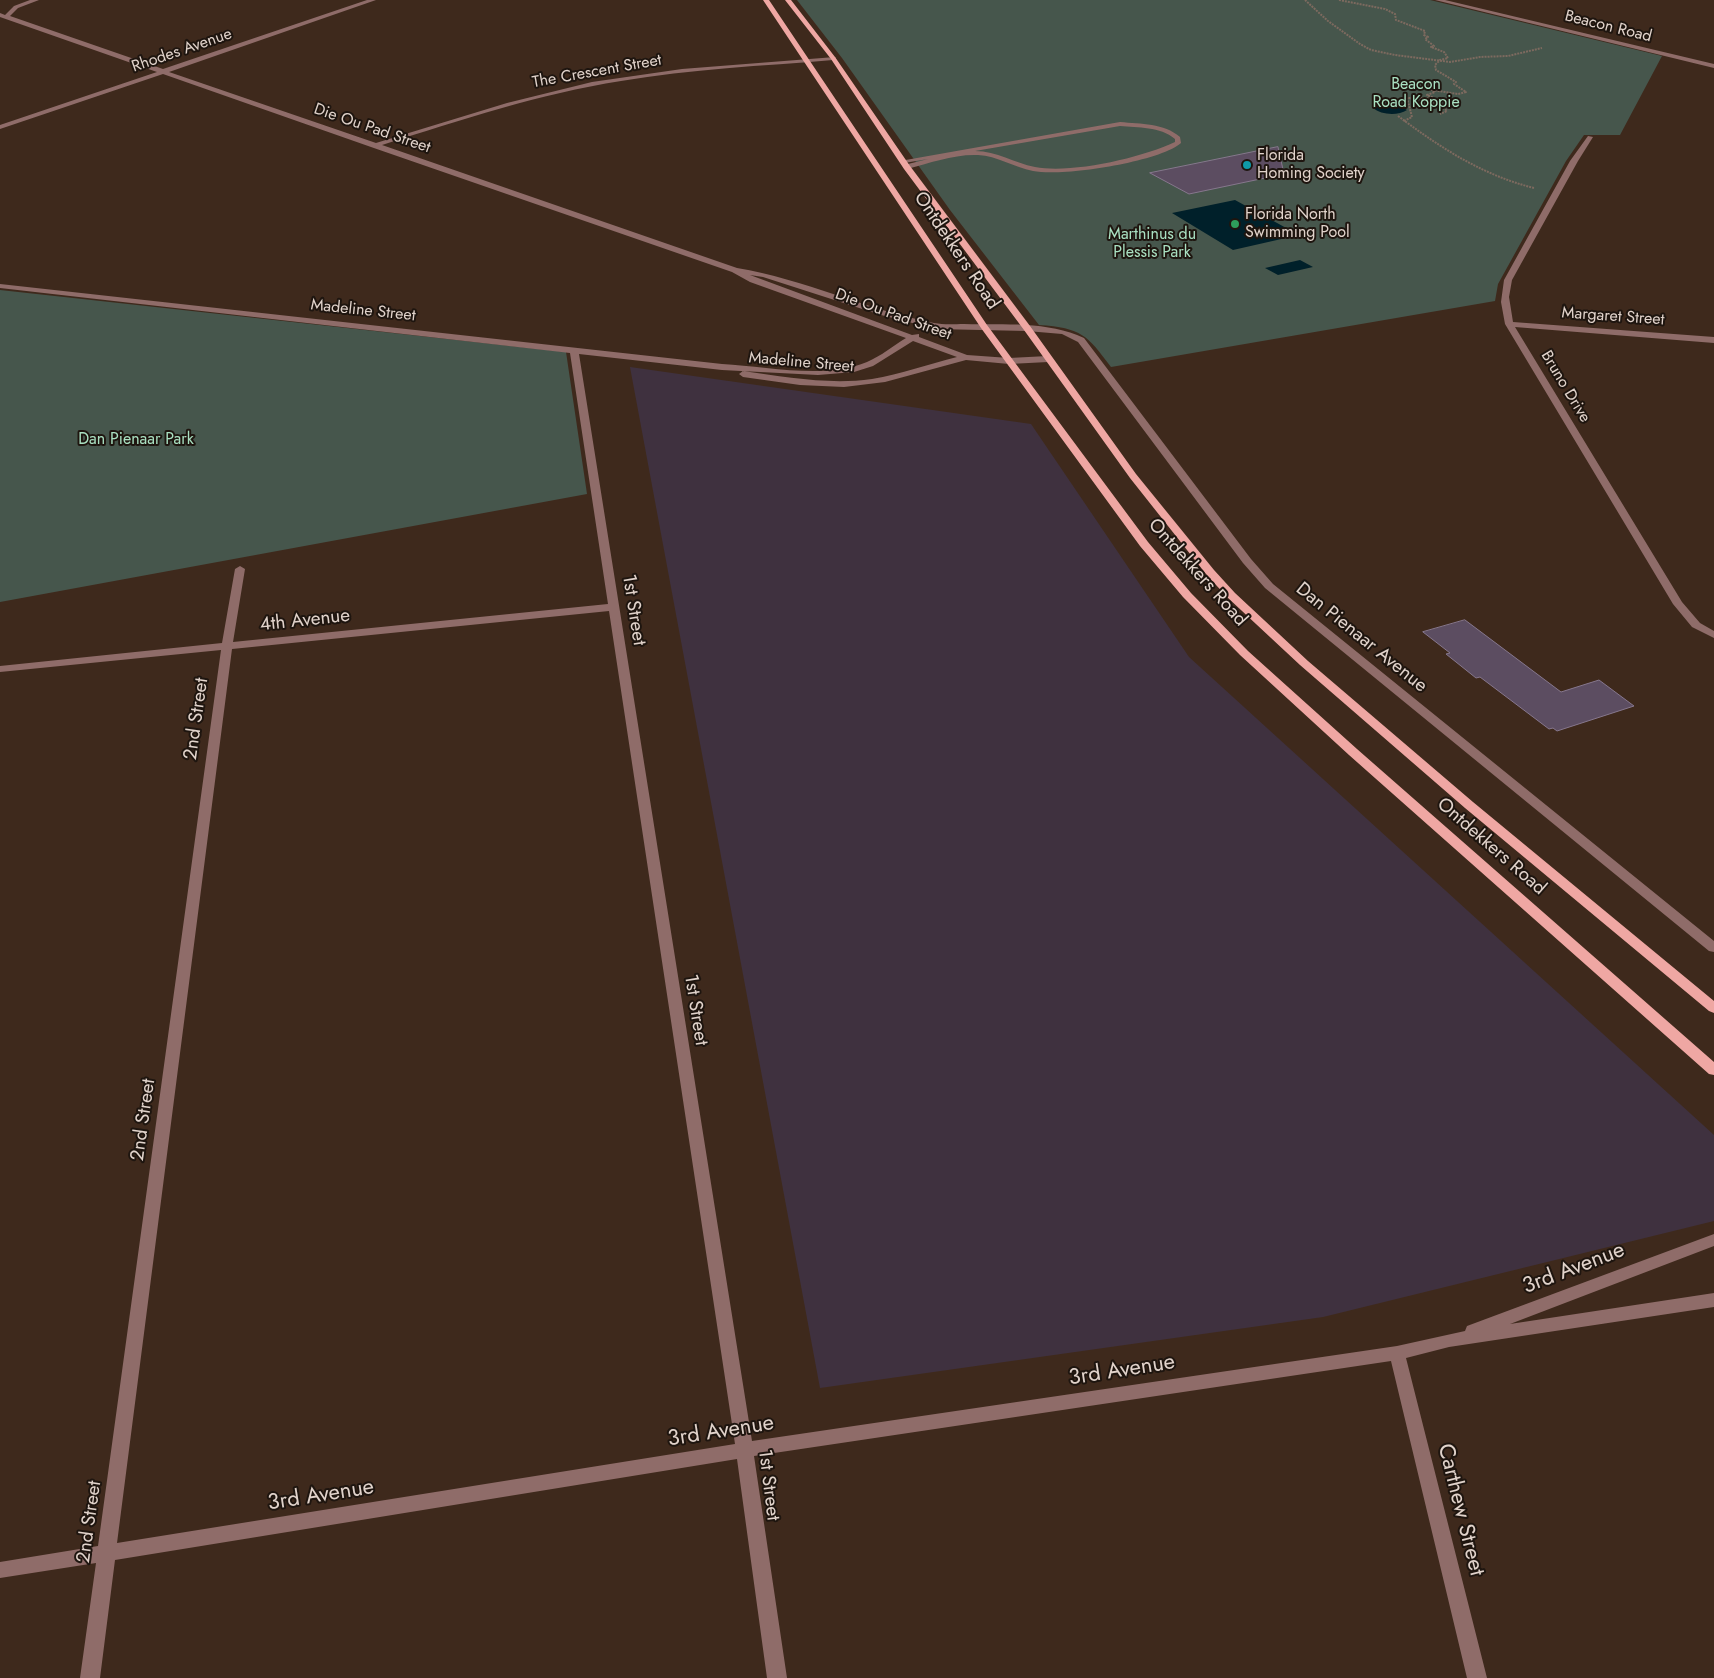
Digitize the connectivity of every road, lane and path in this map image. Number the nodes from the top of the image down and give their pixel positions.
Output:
1 (36, 0) edge
2 (372, 0) edge
3 (766, 0) edge
4 (788, 0) edge
5 (1305, 0) edge
6 (1339, 0) edge
7 (1438, 0) edge
8 (3, 15) edge
9 (1544, 48) dead end
10 (833, 58) junction
11 (806, 60) junction
12 (1438, 62) junction
13 (1714, 66) edge
14 (162, 72) junction
15 (1434, 98) junction
16 (1440, 114) dead end
17 (1398, 116) dead end
18 (1404, 121) junction
19 (0, 127) edge
20 (1590, 137) dead end
21 (374, 146) junction
22 (906, 164) junction
23 (1557, 192) junction
24 (735, 270) junction
25 (0, 286) edge
26 (1510, 324) junction
27 (936, 326) junction
28 (984, 326) junction
29 (1027, 328) junction
30 (913, 338) junction
31 (1714, 340) edge
32 (574, 349) junction
33 (966, 357) junction
34 (1048, 359) junction
35 (1009, 361) junction
36 (722, 367) junction
37 (240, 569) dead end
38 (614, 608) junction
39 (1714, 635) edge
40 (227, 646) junction
41 (0, 669) edge
42 (1714, 948) edge
43 (1714, 1008) edge
44 (1714, 1070) edge
45 (1714, 1240) edge
46 (1714, 1300) edge
47 (1449, 1340) junction
48 (1397, 1353) junction
49 (745, 1450) junction
50 (106, 1553) junction
51 (0, 1570) edge
52 (90, 1678) edge
53 (777, 1678) edge
54 (1477, 1678) edge

1 - 8 street
2 - 14 street, Rhodes Avenue
3 - 11 main road, Ontdekkers Road
4 - 10 main road, Ontdekkers Road
5 - 12 path
6 - 12 path
7 - 13 street, Beacon Road
8 - 14 street, Die Ou Pad Street
9 - 12 path
10 - 11 street, The Crescent Street
10 - 22 main road, Ontdekkers Road
11 - 21 street, The Crescent Street
11 - 28 main road, Ontdekkers Road
12 - 15 path
14 - 19 street, Rhodes Avenue
14 - 21 street, Die Ou Pad Street
15 - 16 path
15 - 18 path
17 - 18 path
18 - 23 path
20 - 23 street, Bruno Drive
21 - 24 street, Die Ou Pad Street
22 - 22 street
22 - 29 main road, Ontdekkers Road
23 - 26 street, Bruno Drive
24 - 27 street, Die Ou Pad Street
24 - 30 street, Die Ou Pad Street
25 - 32 street, Madeline Street
26 - 31 street, Margaret Street
26 - 39 street, Bruno Drive
27 - 28 street, Die Ou Pad Street
27 - 30 street, Madeline Street
28 - 29 street, Die Ou Pad Street
28 - 35 main road, Ontdekkers Road
29 - 34 main road, Ontdekkers Road
29 - 42 street, Dan Pienaar Avenue
30 - 33 street, Die Ou Pad Street
30 - 36 street, Madeline Street
32 - 36 street, Madeline Street
32 - 38 street, 1st Street
33 - 35 street, Die Ou Pad Street
33 - 36 street, Madeline Street
34 - 35 street, Die Ou Pad Street
34 - 43 main road, Ontdekkers Road
35 - 44 main road, Ontdekkers Road
37 - 40 street, 2nd Street
38 - 40 street, 4th Avenue
38 - 49 street, 1st Street
40 - 41 street, 4th Avenue
40 - 50 street, 2nd Street
45 - 47 street, 3rd Avenue
46 - 47 street, 3rd Avenue
47 - 48 street, 3rd Avenue
48 - 49 street, 3rd Avenue
48 - 54 street, Carthew Street
49 - 50 street, 3rd Avenue
49 - 53 street, 1st Street
50 - 51 street, 3rd Avenue
50 - 52 street, 2nd Street

